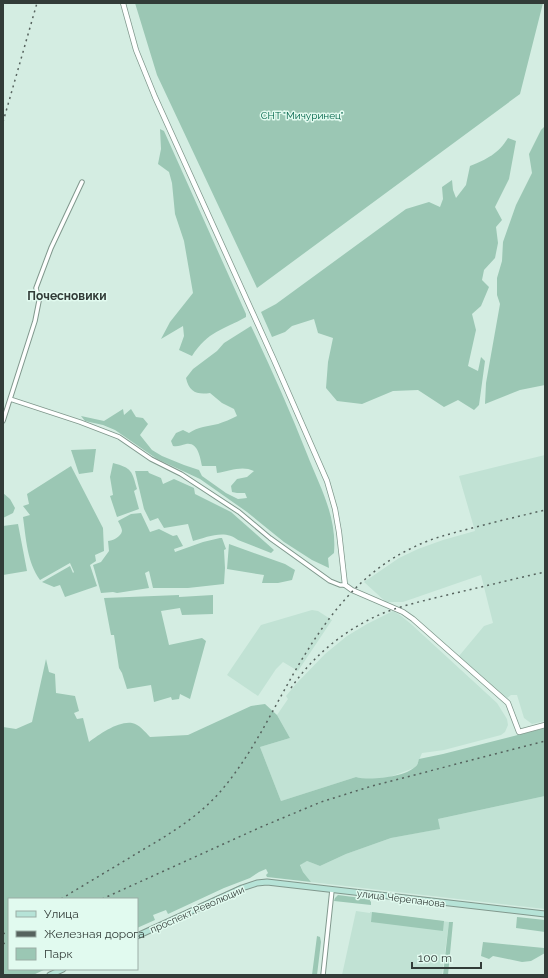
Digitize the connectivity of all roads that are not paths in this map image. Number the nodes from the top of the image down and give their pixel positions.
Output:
1 (123, 3) edge
2 (82, 182) dead end
3 (10, 399) junction
4 (3, 421) edge
5 (345, 585) junction
6 (545, 725) edge
7 (257, 884) joint
8 (332, 890) junction
9 (545, 914) edge
10 (138, 936) edge
11 (61, 970) edge
12 (50, 975) edge
13 (323, 975) edge

1 - 5 street
2 - 3 street
3 - 4 street
3 - 5 street
5 - 6 street
7 - 8 main road, улица Черепанова
7 - 10 main road, проспект Революции
8 - 9 main road, улица Черепанова
8 - 13 street
11 - 12 main road

